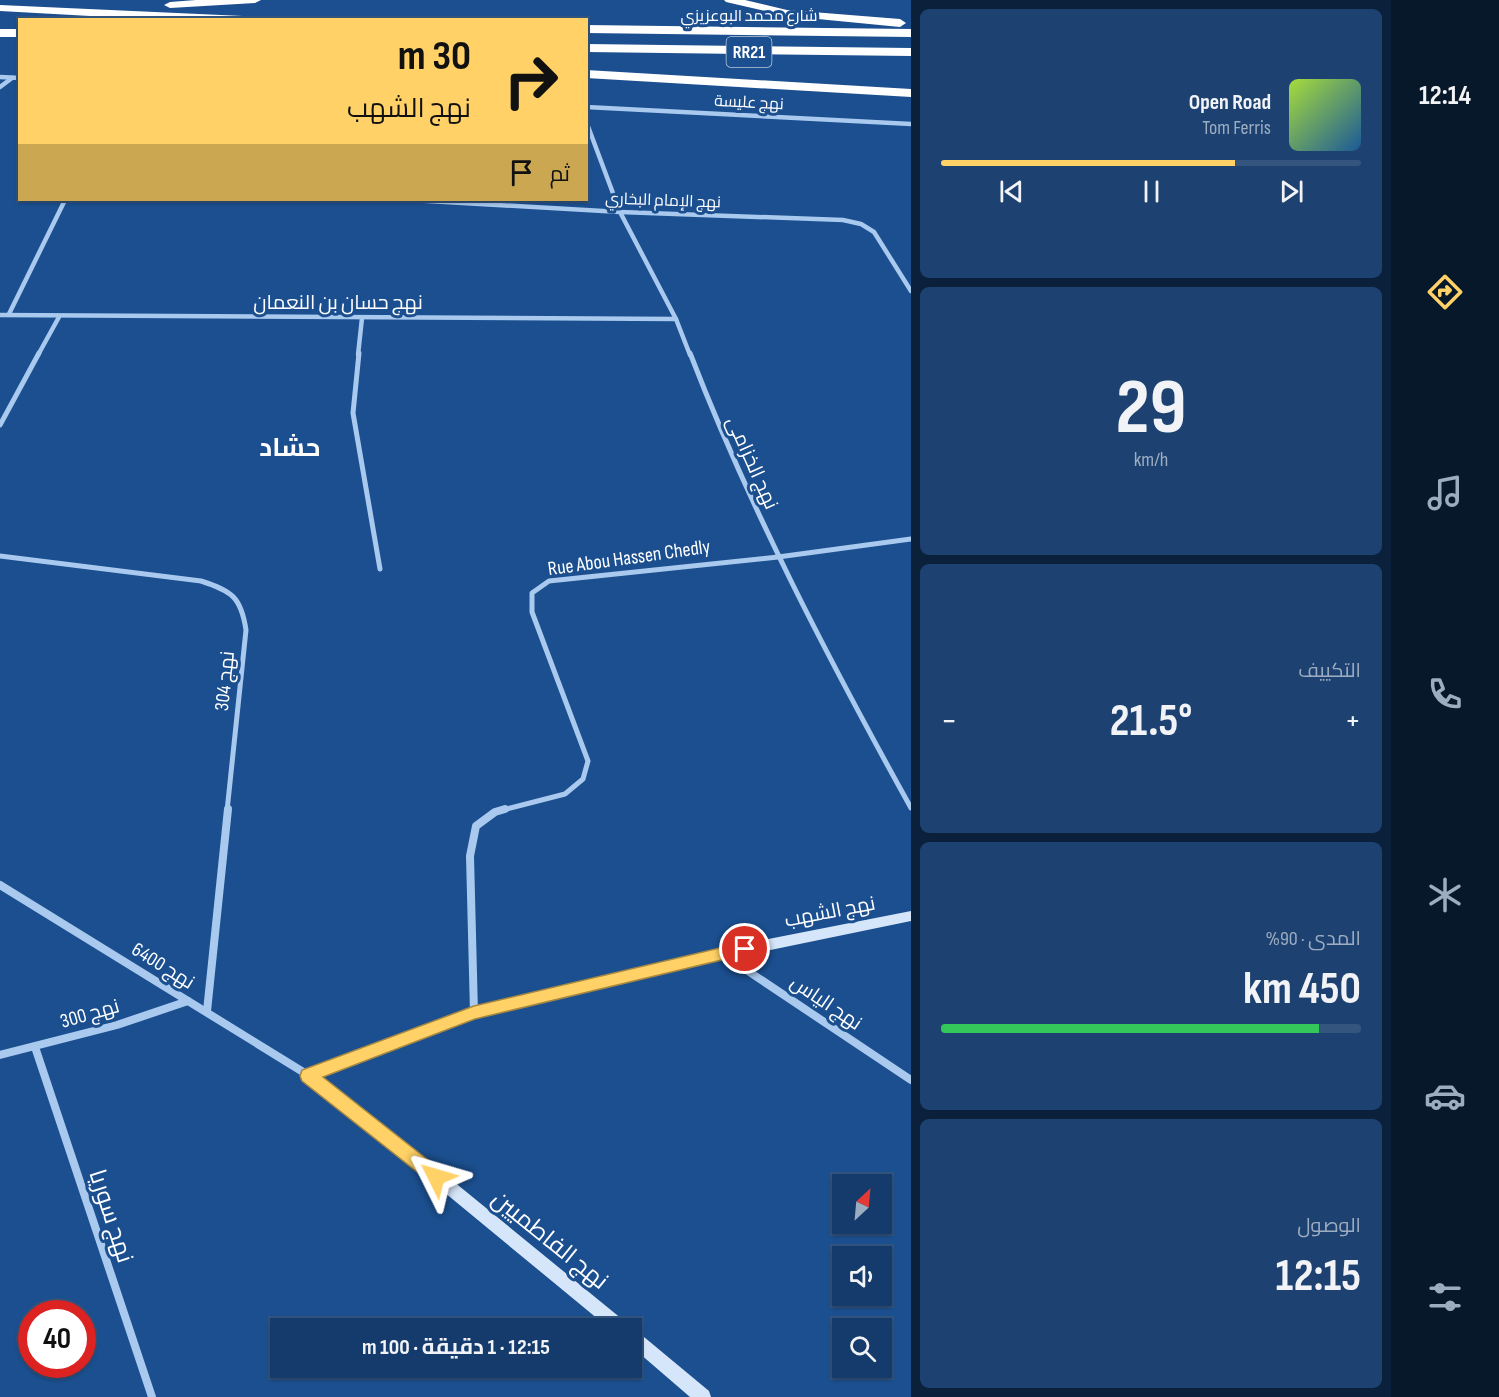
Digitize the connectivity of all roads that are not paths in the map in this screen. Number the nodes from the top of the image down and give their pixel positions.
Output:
1 (255, 0) edge
2 (730, 0) edge
3 (0, 8) edge
4 (24, 9) junction
5 (203, 18) edge
6 (911, 24) edge
7 (588, 29) edge
8 (2, 33) edge
9 (911, 33) edge
10 (18, 34) edge
11 (588, 48) edge
12 (911, 52) edge
13 (588, 74) edge
14 (0, 77) edge
15 (12, 77) junction
16 (18, 78) edge
17 (0, 87) edge
18 (911, 93) edge
19 (588, 107) edge
20 (911, 124) edge
21 (588, 126) edge
22 (65, 201) edge
23 (428, 201) edge
24 (620, 212) junction
25 (911, 291) edge
26 (9, 314) junction
27 (0, 315) edge
28 (59, 317) junction
29 (362, 318) junction
30 (676, 320) junction
31 (0, 426) edge
32 (911, 539) edge
33 (0, 556) edge
34 (778, 557) junction
35 (380, 569) dead end
36 (911, 808) edge
37 (0, 885) edge
38 (911, 916) edge
39 (722, 954) junction
40 (188, 1001) junction
41 (207, 1011) junction
42 (474, 1013) junction
43 (35, 1047) junction
44 (0, 1055) edge
45 (308, 1076) junction
46 (911, 1080) edge
47 (609, 1318) edge
48 (642, 1345) edge
49 (152, 1397) edge
50 (703, 1397) edge

1 - 4 highway
2 - 6 highway
3 - 4 highway
4 - 5 highway
7 - 9 highway, شارع محمد البوعزيزي / RR21
8 - 10 highway
11 - 12 highway, شارع محمد البوعزيزي / RR21
13 - 18 highway
14 - 15 street
15 - 16 street
15 - 17 street
19 - 20 street, نهج عليسة
21 - 24 street, نهج الخزامى
22 - 26 street
23 - 24 street, نهج الإمام البخاري
24 - 25 street, نهج الإمام البخاري
24 - 30 street, نهج الخزامى
26 - 27 street, نهج حسان بن النعمان
26 - 28 street, نهج حسان بن النعمان
28 - 29 street, نهج حسان بن النعمان
28 - 31 street
29 - 30 street, نهج حسان بن النعمان
29 - 35 street
30 - 34 street, نهج الخزامى
32 - 34 street, Rue Abou Hassen Chedly
33 - 41 street, نهج 304
34 - 36 street, نهج الخزامى
34 - 42 street, Rue Abou Hassen Chedly
37 - 40 street, نهج 6400
38 - 39 street, نهج الشهب
39 - 42 street, نهج الشهب
39 - 46 street, نهج الياس
40 - 41 street, نهج 6400
40 - 43 street, نهج 300
41 - 45 street, نهج 6400
42 - 45 street, نهج الشهب
43 - 44 street, نهج 300
43 - 49 street, نهج سوريا
45 - 47 street, نهج الفاطميين
48 - 50 street

